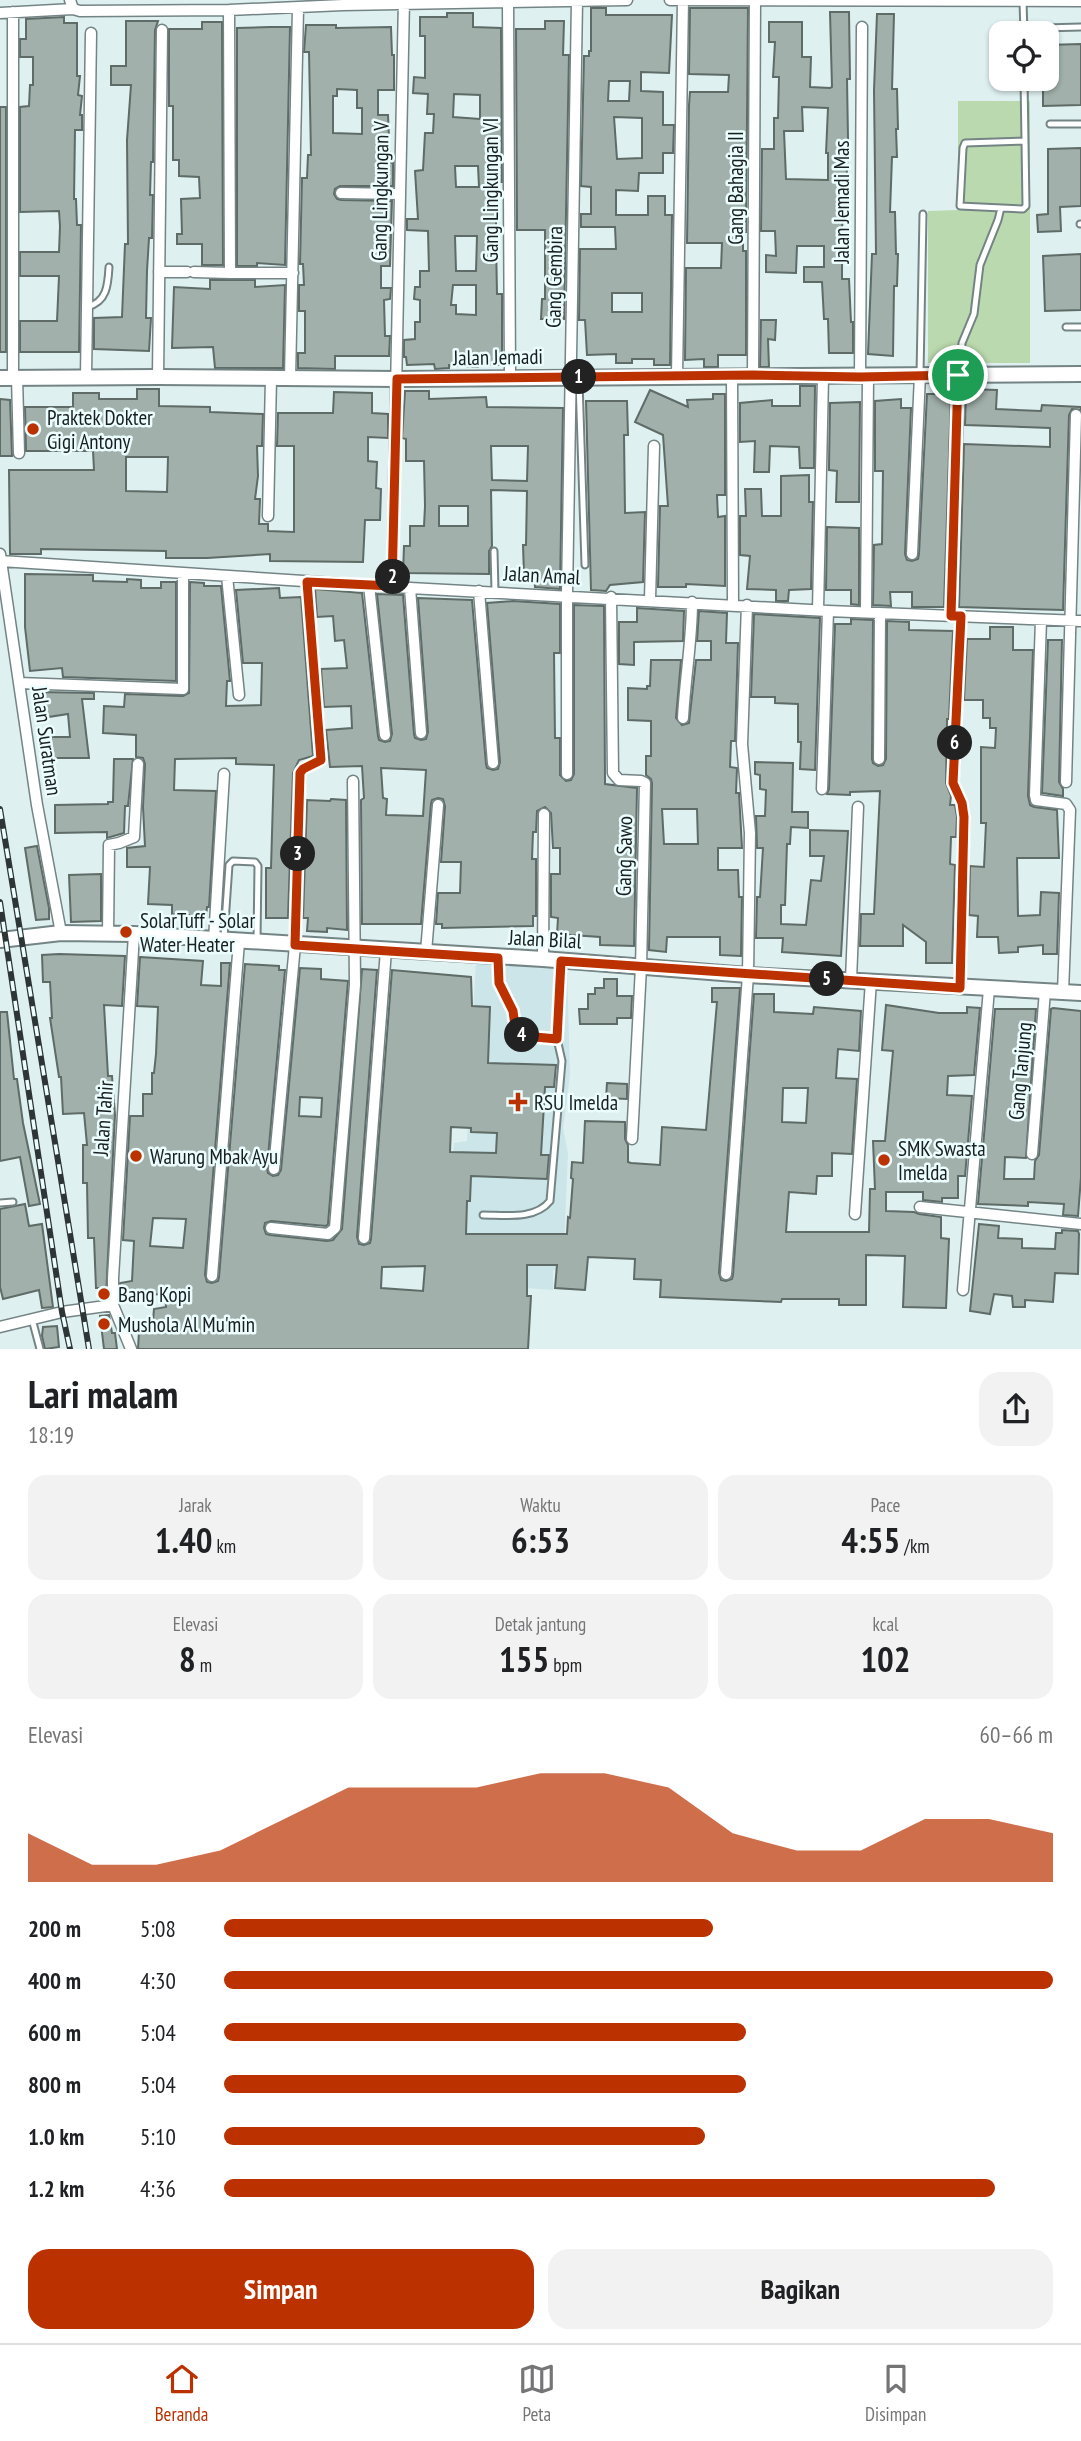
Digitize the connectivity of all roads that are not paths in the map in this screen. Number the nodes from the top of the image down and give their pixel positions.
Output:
1 (627, 0) edge
2 (670, 0) edge
3 (683, 0) edge
4 (755, 0) edge
5 (529, 1) edge
6 (577, 1) edge
7 (887, 1) edge
8 (1007, 1) edge
9 (1081, 1) edge
10 (342, 2) edge
11 (404, 2) edge
12 (508, 2) junction
13 (1024, 2) junction
14 (212, 5) edge
15 (74, 7) edge
16 (298, 8) junction
17 (229, 10) junction
18 (0, 12) edge
19 (13, 12) junction
20 (1024, 21) edge
21 (862, 27) dead end
22 (1081, 27) edge
23 (1059, 28) edge
24 (162, 30) dead end
25 (91, 33) dead end
26 (1024, 91) edge
27 (1050, 124) dead end
28 (1081, 124) edge
29 (1024, 141) junction
30 (341, 193) dead end
31 (399, 194) junction
32 (1001, 208) junction
33 (923, 214) dead end
34 (109, 267) dead end
35 (159, 272) junction
36 (230, 273) junction
37 (293, 273) junction
38 (87, 307) junction
39 (1066, 327) dead end
40 (1081, 327) edge
41 (1081, 374) edge
42 (753, 375) junction
43 (920, 375) junction
44 (958, 375) junction
45 (677, 376) junction
46 (732, 376) junction
47 (10, 377) edge
48 (86, 377) junction
49 (158, 377) junction
50 (823, 377) junction
51 (864, 377) junction
52 (510, 378) junction
53 (575, 378) junction
54 (271, 379) junction
55 (290, 379) junction
56 (397, 379) junction
57 (1076, 415) dead end
58 (654, 446) dead end
59 (19, 453) dead end
60 (268, 516) dead end
61 (494, 551) dead end
62 (912, 554) dead end
63 (1, 558) edge
64 (585, 565) dead end
65 (183, 573) junction
66 (227, 576) junction
67 (307, 582) junction
68 (369, 585) junction
69 (392, 586) junction
70 (410, 588) junction
71 (479, 591) junction
72 (495, 592) junction
73 (568, 595) junction
74 (611, 597) junction
75 (650, 600) junction
76 (692, 602) junction
77 (733, 604) junction
78 (747, 605) junction
79 (823, 610) junction
80 (866, 612) junction
81 (880, 613) junction
82 (956, 616) junction
83 (1041, 620) junction
84 (1069, 621) junction
85 (1081, 621) edge
86 (19, 683) junction
87 (239, 695) dead end
88 (683, 718) dead end
89 (421, 733) dead end
90 (385, 735) dead end
91 (879, 760) dead end
92 (494, 763) dead end
93 (138, 764) dead end
94 (223, 774) dead end
95 (567, 774) dead end
96 (353, 781) dead end
97 (1066, 782) dead end
98 (822, 789) dead end
99 (438, 805) dead end
100 (858, 807) dead end
101 (544, 814) dead end
102 (61, 933) junction
103 (108, 934) junction
104 (134, 934) junction
105 (3, 940) edge
106 (219, 941) junction
107 (239, 942) junction
108 (257, 943) junction
109 (295, 945) junction
110 (356, 948) junction
111 (386, 950) junction
112 (426, 952) junction
113 (498, 958) junction
114 (543, 959) junction
115 (561, 961) junction
116 (641, 967) junction
117 (748, 975) junction
118 (851, 980) junction
119 (871, 981) junction
120 (960, 988) junction
121 (989, 989) junction
122 (1045, 991) junction
123 (1063, 992) junction
124 (1081, 992) edge
125 (557, 1039) junction
126 (632, 1139) dead end
127 (1032, 1154) dead end
128 (274, 1169) dead end
129 (13, 1202) dead end
130 (0, 1203) edge
131 (920, 1207) dead end
132 (968, 1212) junction
133 (855, 1214) dead end
134 (483, 1215) dead end
135 (1081, 1224) edge
136 (271, 1228) dead end
137 (364, 1238) dead end
138 (726, 1275) dead end
139 (212, 1276) dead end
140 (963, 1290) dead end
141 (113, 1305) junction
142 (32, 1319) junction
143 (0, 1327) edge
144 (40, 1349) edge
145 (131, 1349) edge

1 - 6 street
2 - 3 street
3 - 4 street
3 - 45 street
4 - 7 street
4 - 42 street, Gang Bahagia II
5 - 6 street
5 - 12 street
6 - 53 street, Gang Gembira
7 - 8 street
8 - 13 street
9 - 13 street
10 - 11 street
10 - 16 street
11 - 12 street
11 - 31 street, Gang Lingkungan V
12 - 52 street, Gang Lingkungan VI
13 - 20 lane
14 - 15 street
14 - 17 street
15 - 19 street
16 - 17 street
16 - 37 street
17 - 36 street
18 - 19 street
19 - 47 street
21 - 51 street, Jalan Jemadi Mas
22 - 23 lane
24 - 35 street
25 - 38 street
26 - 29 lane
27 - 28 lane
29 - 32 lane
29 - 32 lane
30 - 31 street
31 - 56 street, Gang Lingkungan V
32 - 44 lane
33 - 43 lane
34 - 38 lane
35 - 36 street
35 - 49 street
36 - 37 street
37 - 55 street
38 - 48 street
39 - 40 lane
41 - 44 main road, Jalan Jemadi
42 - 46 main road, Jalan Jemadi
42 - 50 main road, Jalan Jemadi
43 - 44 main road, Jalan Jemadi
43 - 51 main road, Jalan Jemadi
43 - 62 street
44 - 82 street
45 - 46 main road, Jalan Jemadi
45 - 53 main road, Jalan Jemadi
46 - 77 street
47 - 48 main road, Jalan Jemadi
47 - 59 street
48 - 49 main road, Jalan Jemadi
49 - 54 main road, Jalan Jemadi
50 - 51 main road, Jalan Jemadi
50 - 79 street
51 - 80 street, Jalan Jemadi Mas
52 - 53 main road, Jalan Jemadi
52 - 56 main road, Jalan Jemadi
53 - 64 lane
53 - 73 street, Gang Gembira
54 - 55 main road, Jalan Jemadi
54 - 60 street
55 - 56 main road, Jalan Jemadi
56 - 69 street, Gang Lingkungan V
57 - 84 street
58 - 75 street
61 - 72 lane
63 - 65 street, Jalan Amal
63 - 86 street, Jalan Suratman
65 - 66 street, Jalan Amal
65 - 86 street
66 - 67 street, Jalan Amal
66 - 87 street
67 - 68 street, Jalan Amal
67 - 109 street
68 - 69 street, Jalan Amal
68 - 90 street
69 - 70 street, Jalan Amal
70 - 71 street, Jalan Amal
70 - 89 street
71 - 72 street, Jalan Amal
71 - 92 street
72 - 73 street, Jalan Amal
73 - 74 street, Jalan Amal
73 - 95 street, Gang Gembira
74 - 75 street, Jalan Amal
74 - 116 street, Gang Sawo
75 - 76 street, Jalan Amal
76 - 77 street, Jalan Amal
76 - 88 street
77 - 78 street, Jalan Amal
78 - 79 street, Jalan Amal
78 - 117 street
79 - 80 street, Jalan Amal
79 - 98 street
80 - 81 street, Jalan Amal
81 - 82 street, Jalan Amal
81 - 91 street
82 - 83 street, Jalan Amal
82 - 120 street
83 - 84 street, Jalan Amal
83 - 123 street
84 - 85 street, Jalan Amal
84 - 97 street
86 - 102 street, Jalan Suratman
93 - 103 street
94 - 106 street
96 - 110 street
99 - 112 street
100 - 118 street
101 - 114 street
102 - 103 main road, Jalan Bilal
102 - 105 main road, Jalan Bilal
103 - 104 main road, Jalan Bilal
104 - 106 main road, Jalan Bilal
104 - 141 street, Jalan Tahir
106 - 107 main road, Jalan Bilal
106 - 108 lane
107 - 108 main road, Jalan Bilal
107 - 139 street
108 - 109 main road, Jalan Bilal
109 - 110 main road, Jalan Bilal
109 - 128 street
110 - 111 main road, Jalan Bilal
110 - 136 street
111 - 112 main road, Jalan Bilal
111 - 137 street
112 - 113 main road, Jalan Bilal
113 - 114 main road, Jalan Bilal
113 - 125 lane
114 - 115 main road, Jalan Bilal
115 - 116 main road, Jalan Bilal
115 - 125 lane
116 - 117 main road, Jalan Bilal
116 - 126 street
117 - 118 main road, Jalan Bilal
117 - 138 street
118 - 119 main road, Jalan Bilal
119 - 120 main road, Jalan Bilal
119 - 133 street
120 - 121 main road, Jalan Bilal
121 - 122 main road, Jalan Bilal
121 - 132 street
122 - 123 main road, Jalan Bilal
122 - 127 street, Gang Tanjung
123 - 124 main road, Jalan Bilal
125 - 134 lane
129 - 130 lane
131 - 132 street
132 - 135 street
132 - 140 street
141 - 142 street
141 - 145 street
142 - 143 street
142 - 144 lane

